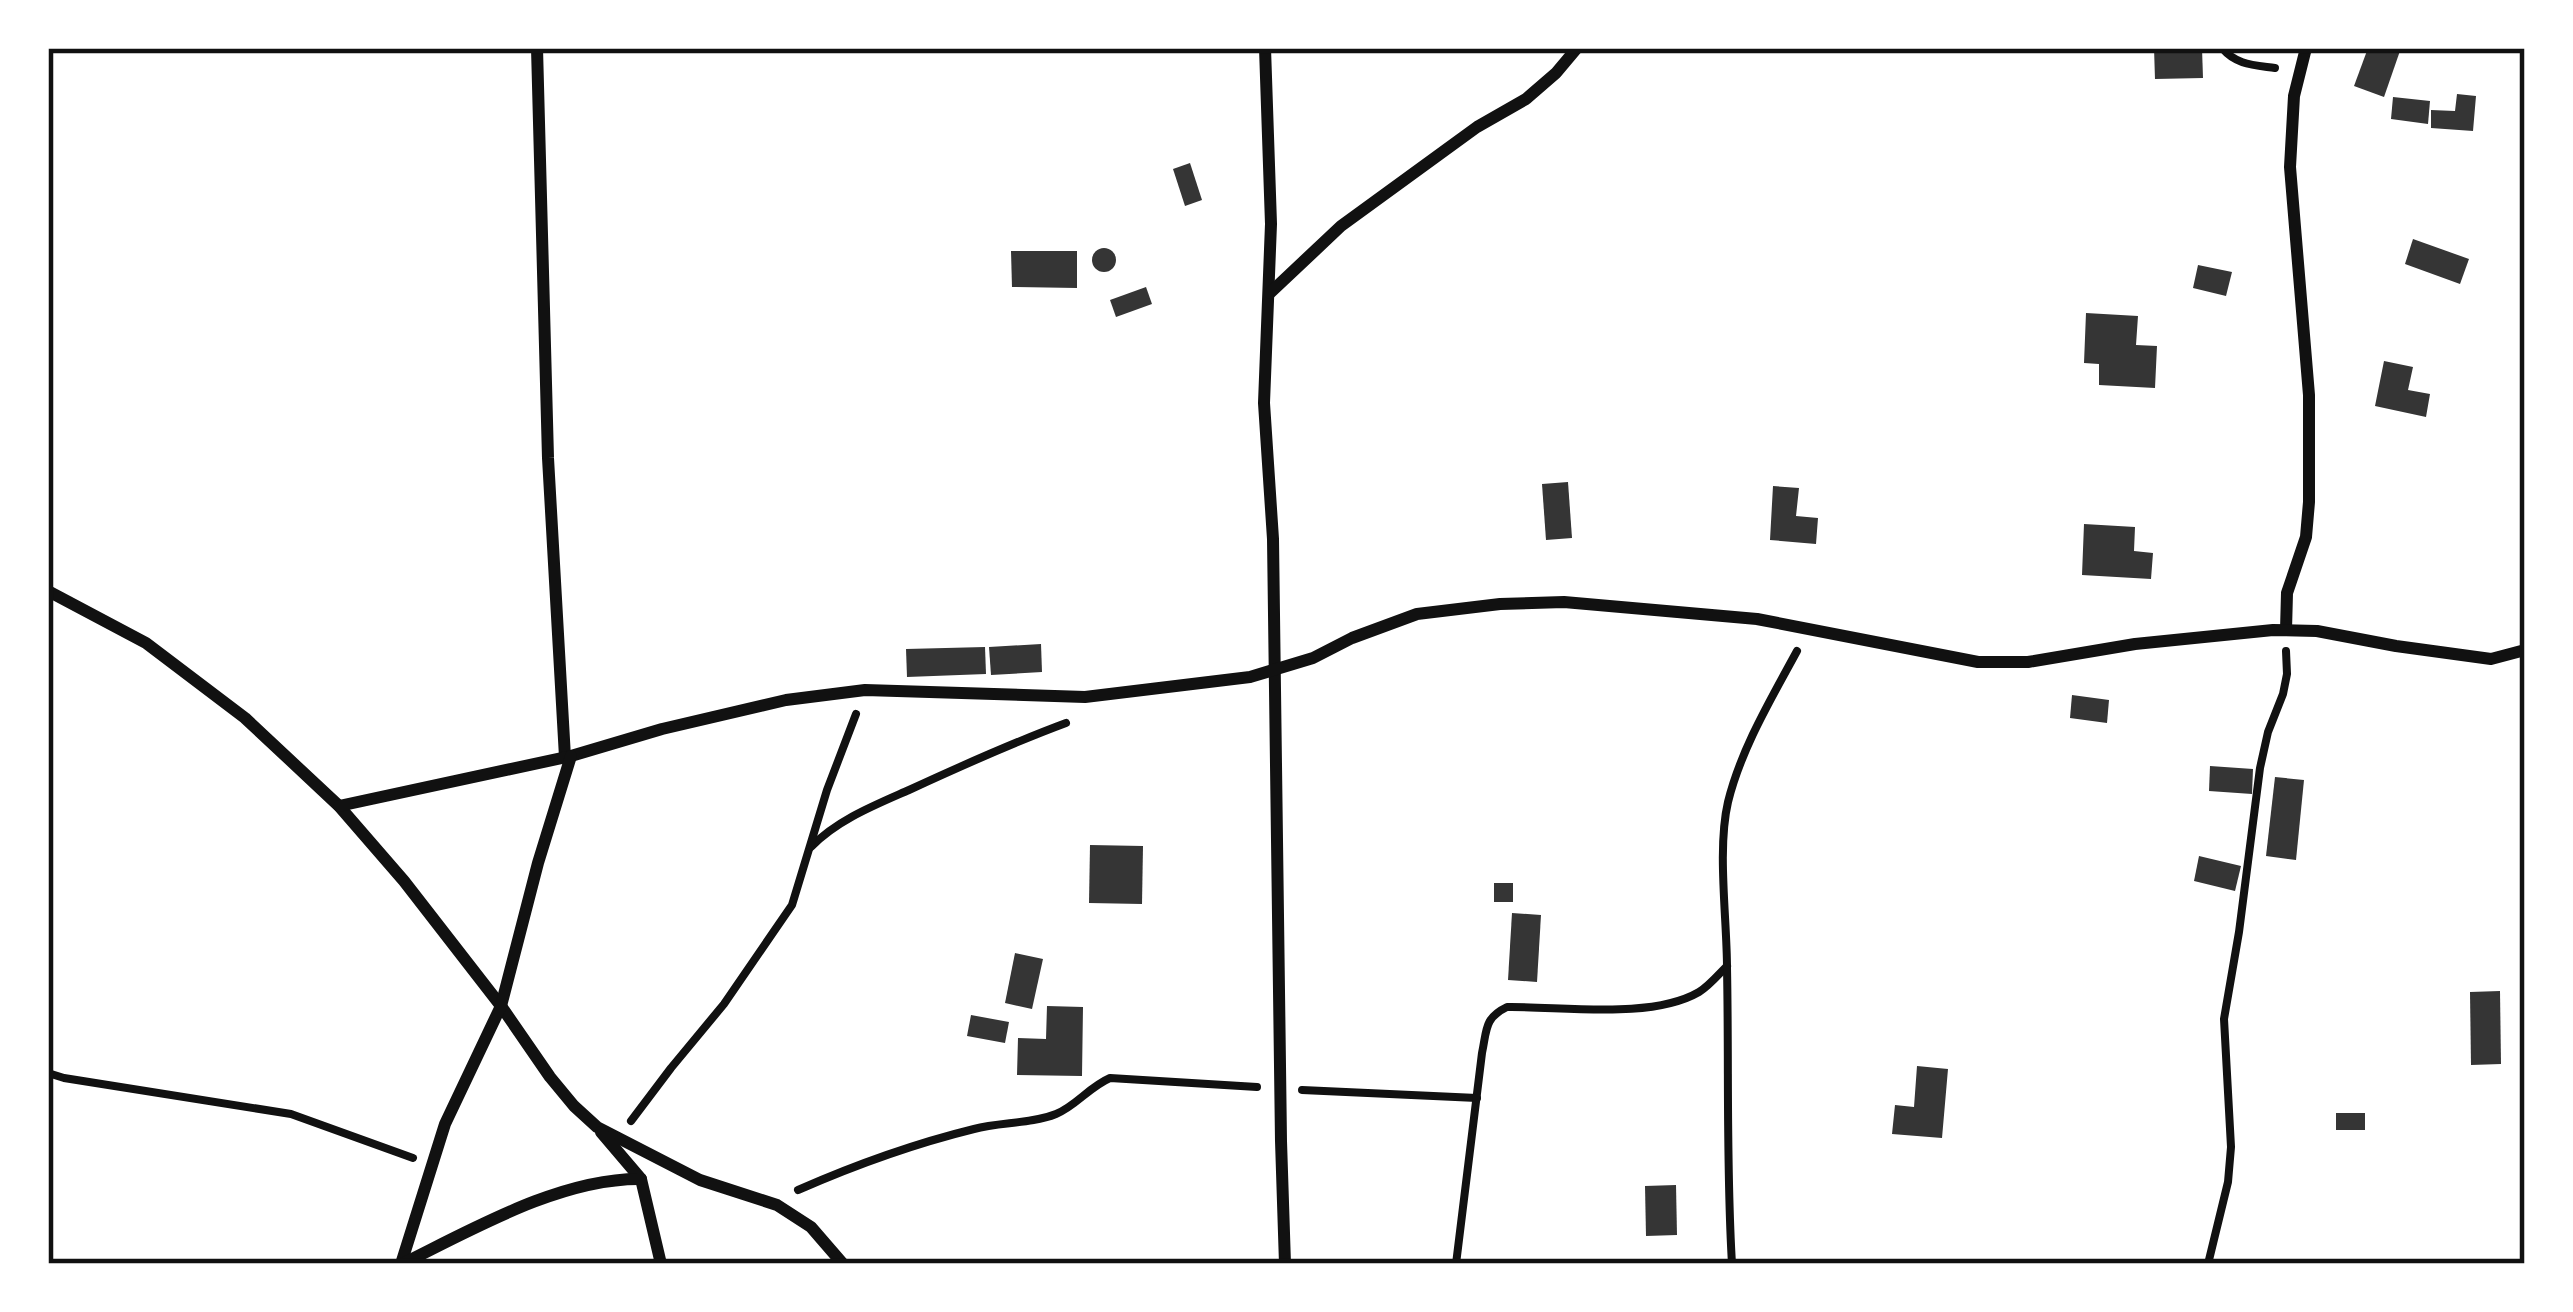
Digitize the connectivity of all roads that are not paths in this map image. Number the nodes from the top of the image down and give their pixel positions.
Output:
1 (537, 48) edge
2 (1265, 48) edge
3 (1577, 48) edge
4 (2306, 48) edge
5 (1270, 293) junction
6 (48, 591) edge
7 (2286, 630) junction
8 (2525, 650) edge
9 (1274, 670) junction
10 (568, 757) junction
11 (339, 806) junction
12 (501, 1006) junction
13 (597, 1126) junction
14 (641, 1179) junction
15 (402, 1264) edge
16 (661, 1264) edge
17 (843, 1264) edge
18 (1286, 1264) edge

1 - 10 street
2 - 5 street
3 - 5 street
4 - 7 street
5 - 9 street
6 - 11 street
7 - 8 street
7 - 9 street
9 - 10 street
9 - 18 street
10 - 11 street
10 - 12 street
11 - 12 street
12 - 13 street
12 - 15 street
13 - 14 street
13 - 17 street
14 - 15 street
14 - 16 street

